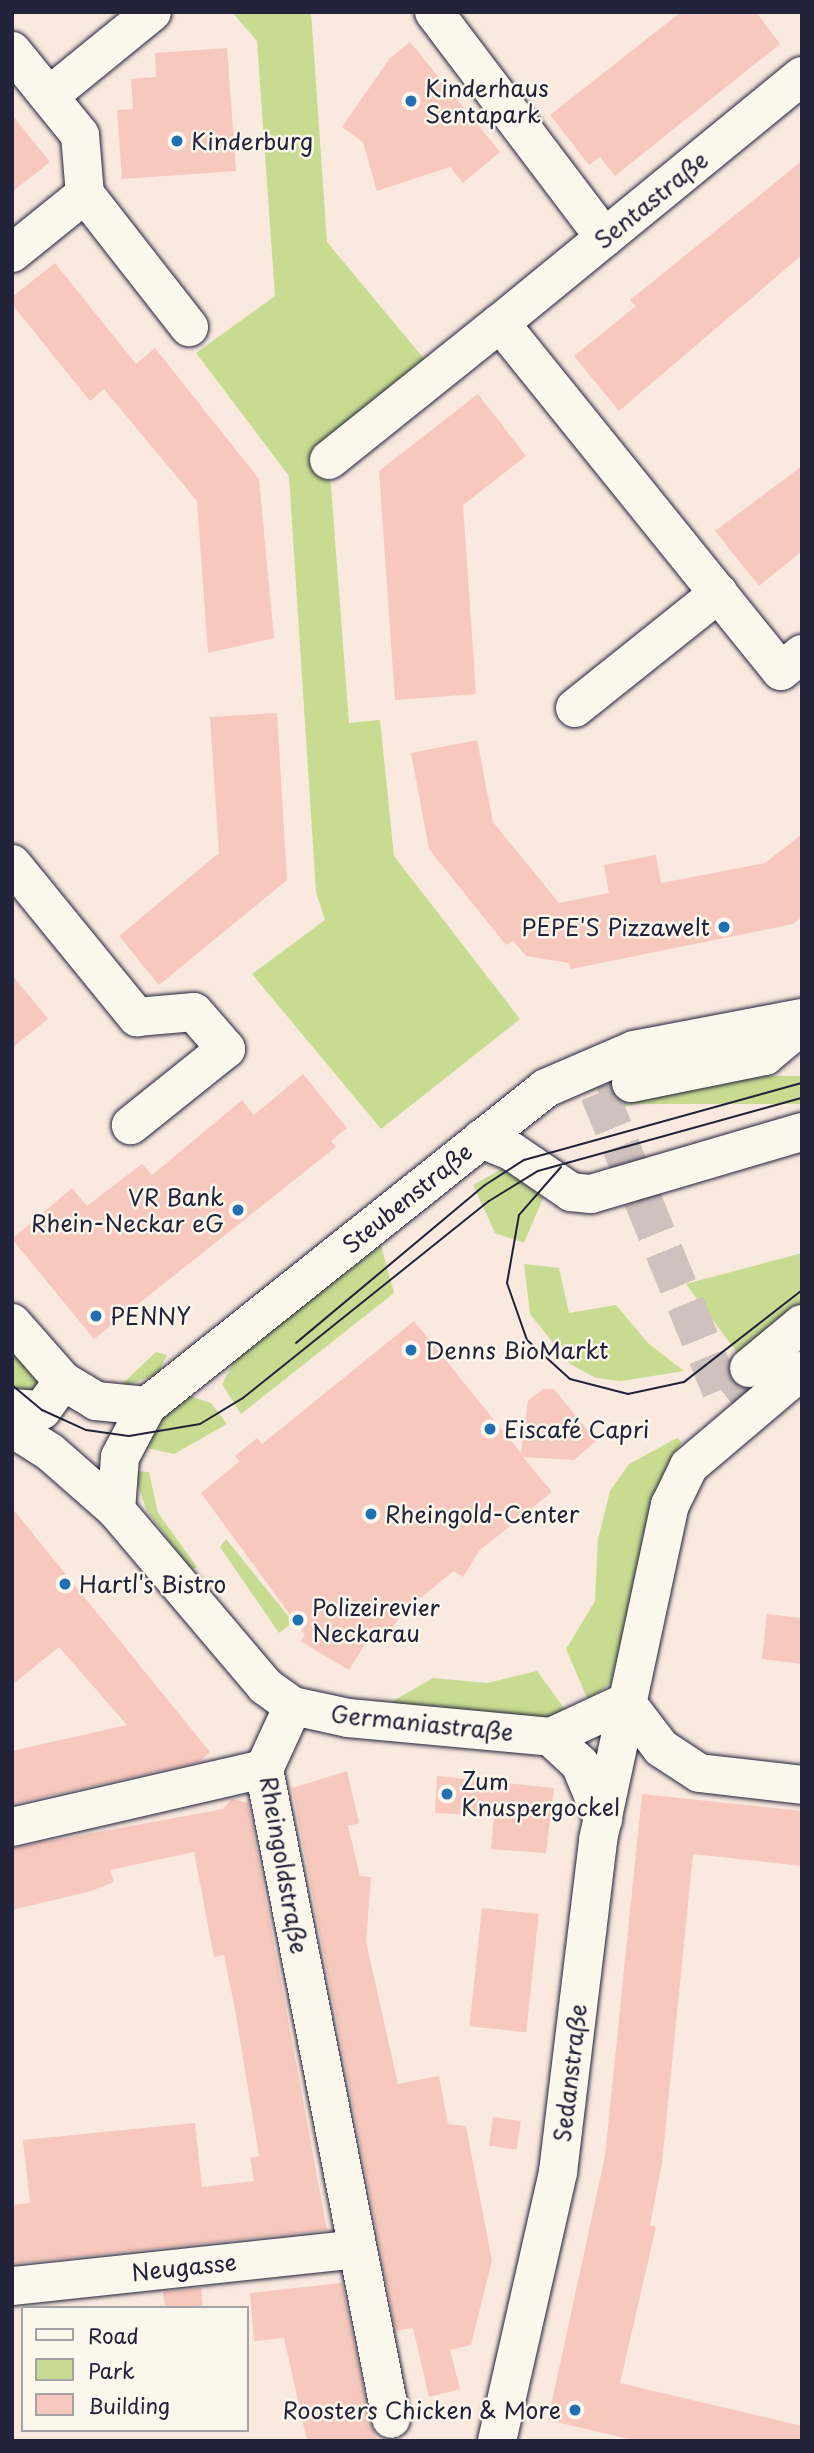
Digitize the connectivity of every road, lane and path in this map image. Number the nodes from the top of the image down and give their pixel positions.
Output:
1 (152, 12) edge
2 (434, 12) edge
3 (12, 51) edge
4 (802, 76) edge
5 (49, 96) junction
6 (85, 194) junction
7 (605, 239) junction
8 (12, 253) edge
9 (500, 323) junction
10 (189, 327) dead end
11 (329, 460) dead end
12 (719, 593) junction
13 (802, 654) edge
14 (575, 708) dead end
15 (12, 864) edge
16 (802, 1017) edge
17 (802, 1025) edge
18 (631, 1083) tunnel mouth
19 (131, 1125) dead end
20 (481, 1139) junction
21 (791, 1145) edge
22 (12, 1323) edge
23 (802, 1324) edge
24 (749, 1368) tunnel mouth
25 (802, 1370) edge
26 (63, 1381) junction
27 (148, 1406) junction
28 (12, 1408) edge
29 (12, 1428) edge
30 (116, 1510) junction
31 (626, 1702) junction
32 (293, 1706) junction
33 (551, 1737) junction
34 (264, 1769) junction
35 (802, 1785) edge
36 (603, 1819) junction
37 (12, 1827) edge
38 (357, 2249) junction
39 (12, 2286) edge
40 (391, 2419) dead end
41 (497, 2441) edge

1 - 5 street
2 - 7 street
3 - 5 street
4 - 7 street, Sentastraße
5 - 6 street
6 - 8 street
6 - 10 street
7 - 9 street, Sentastraße
9 - 11 street, Sentastraße
9 - 12 street
12 - 13 street
12 - 14 street
15 - 19 street
16 - 20 street, Steubenstraße
17 - 18 street
20 - 21 street
20 - 27 street, Steubenstraße
22 - 26 street
23 - 24 street
25 - 31 street
26 - 27 street
26 - 28 street
27 - 30 street, Steubenstraße
29 - 30 street
30 - 32 street
31 - 33 street
31 - 35 street
31 - 36 street, Sedanstraße
32 - 33 street, Germaniastraße
32 - 34 street, Rheingoldstraße
33 - 36 street
34 - 37 street
34 - 38 street, Rheingoldstraße
36 - 41 street, Sedanstraße
38 - 39 street, Neugasse
38 - 40 street, Rheingoldstraße

